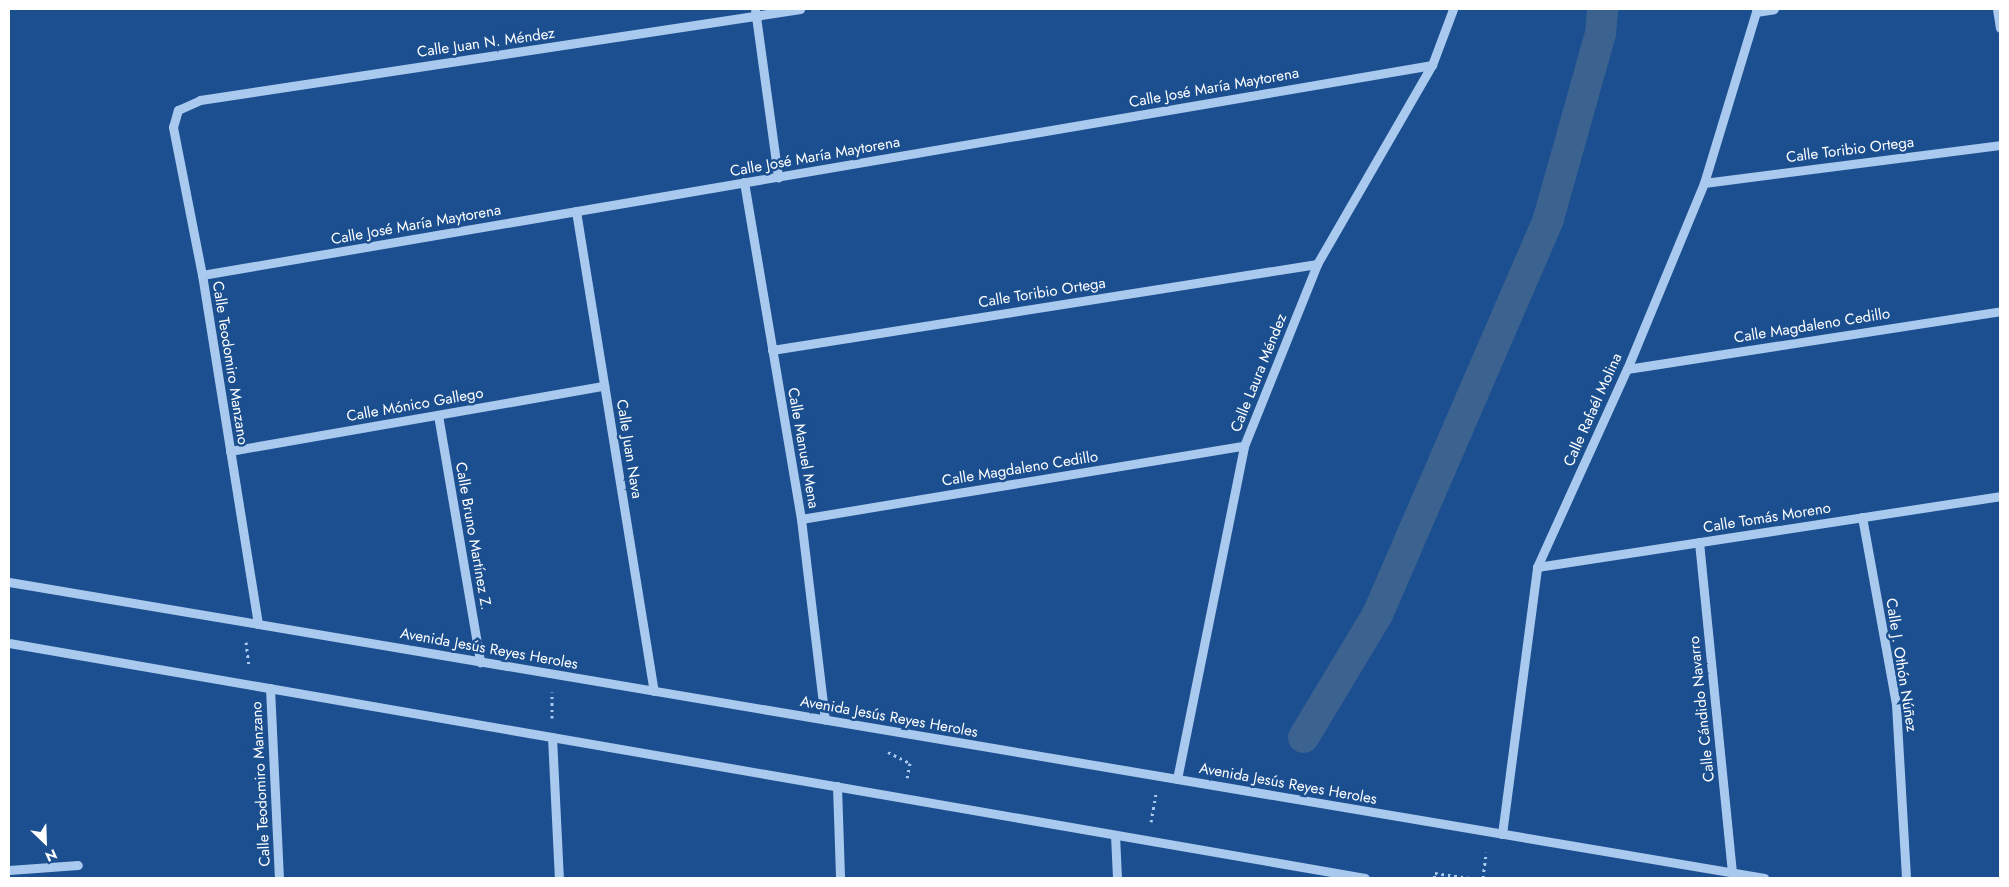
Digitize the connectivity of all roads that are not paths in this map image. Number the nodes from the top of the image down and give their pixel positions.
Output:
1 (800, 9) edge
2 (1453, 9) edge
3 (1774, 9) edge
4 (1997, 9) edge
5 (1756, 10) edge
6 (756, 13) edge
7 (2000, 28) edge
8 (1432, 65) junction
9 (178, 110) joint
10 (2000, 145) edge
11 (778, 177) junction
12 (744, 182) junction
13 (1704, 183) junction
14 (576, 211) junction
15 (1317, 264) junction
16 (202, 275) junction
17 (2000, 311) edge
18 (772, 350) junction
19 (1627, 369) junction
20 (604, 386) junction
21 (438, 415) junction
22 (1244, 446) junction
23 (230, 451) junction
24 (2000, 496) edge
25 (1862, 517) junction
26 (801, 519) junction
27 (1699, 542) junction
28 (1537, 567) junction
29 (9, 582) edge
30 (258, 624) junction
31 (9, 643) edge
32 (480, 662) junction
33 (270, 688) junction
34 (654, 691) junction
35 (825, 720) junction
36 (552, 737) junction
37 (1177, 779) junction
38 (837, 786) junction
39 (1502, 834) junction
40 (1115, 835) junction
41 (78, 865) dead end
42 (9, 870) edge
43 (1732, 873) junction
44 (279, 878) edge
45 (558, 878) edge
46 (840, 878) edge
47 (1116, 878) edge
48 (1365, 878) edge
49 (1764, 878) edge
50 (1906, 878) edge

1 - 6 street, Calle Juan N. Méndez
2 - 8 street, Calle Laura Méndez
3 - 5 street
4 - 7 street
5 - 13 street, Calle Rafaél Molina
6 - 9 street, Calle Juan N. Méndez
6 - 11 street
8 - 11 street, Calle José María Maytorena
8 - 15 street, Calle Laura Méndez
9 - 16 street, Calle Teodomiro Manzano
10 - 13 street, Calle Toribio Ortega
11 - 12 street, Calle José María Maytorena
12 - 14 street, Calle José María Maytorena
12 - 18 street, Calle Manuel Mena
13 - 19 street, Calle Rafaél Molina
14 - 16 street, Calle José María Maytorena
14 - 20 street, Calle Juan Nava
15 - 18 street, Calle Toribio Ortega
15 - 22 street, Calle Laura Méndez
16 - 23 street, Calle Teodomiro Manzano
17 - 19 street, Calle Magdaleno Cedillo
18 - 26 street, Calle Manuel Mena
19 - 28 street, Calle Rafaél Molina
20 - 21 street, Calle Mónico Gallego
20 - 34 street, Calle Juan Nava
21 - 23 street, Calle Mónico Gallego
21 - 32 street, Calle Bruno Martínez Z.
22 - 26 street, Calle Magdaleno Cedillo
22 - 37 street, Calle Laura Méndez
23 - 30 street, Calle Teodomiro Manzano
24 - 25 street, Calle Tomás Moreno
25 - 27 street, Calle Tomás Moreno
25 - 50 street, Calle J. Othón Núñez
26 - 35 street, Calle Manuel Mena
27 - 28 street, Calle Tomás Moreno
27 - 43 street, Calle Cándido Navarro
28 - 39 street, Calle Rafaél Molina
29 - 30 street, Avenida Jesús Reyes Heroles
30 - 32 street, Avenida Jesús Reyes Heroles
31 - 33 street
32 - 34 street, Avenida Jesús Reyes Heroles
33 - 36 street
33 - 44 street, Calle Teodomiro Manzano
34 - 35 street, Avenida Jesús Reyes Heroles
35 - 37 street, Avenida Jesús Reyes Heroles
36 - 38 street
36 - 45 street
37 - 39 street, Avenida Jesús Reyes Heroles
38 - 40 street
38 - 46 street
39 - 43 street, Avenida Jesús Reyes Heroles
40 - 47 street
40 - 48 street
41 - 42 street
43 - 49 street, Avenida Jesús Reyes Heroles

